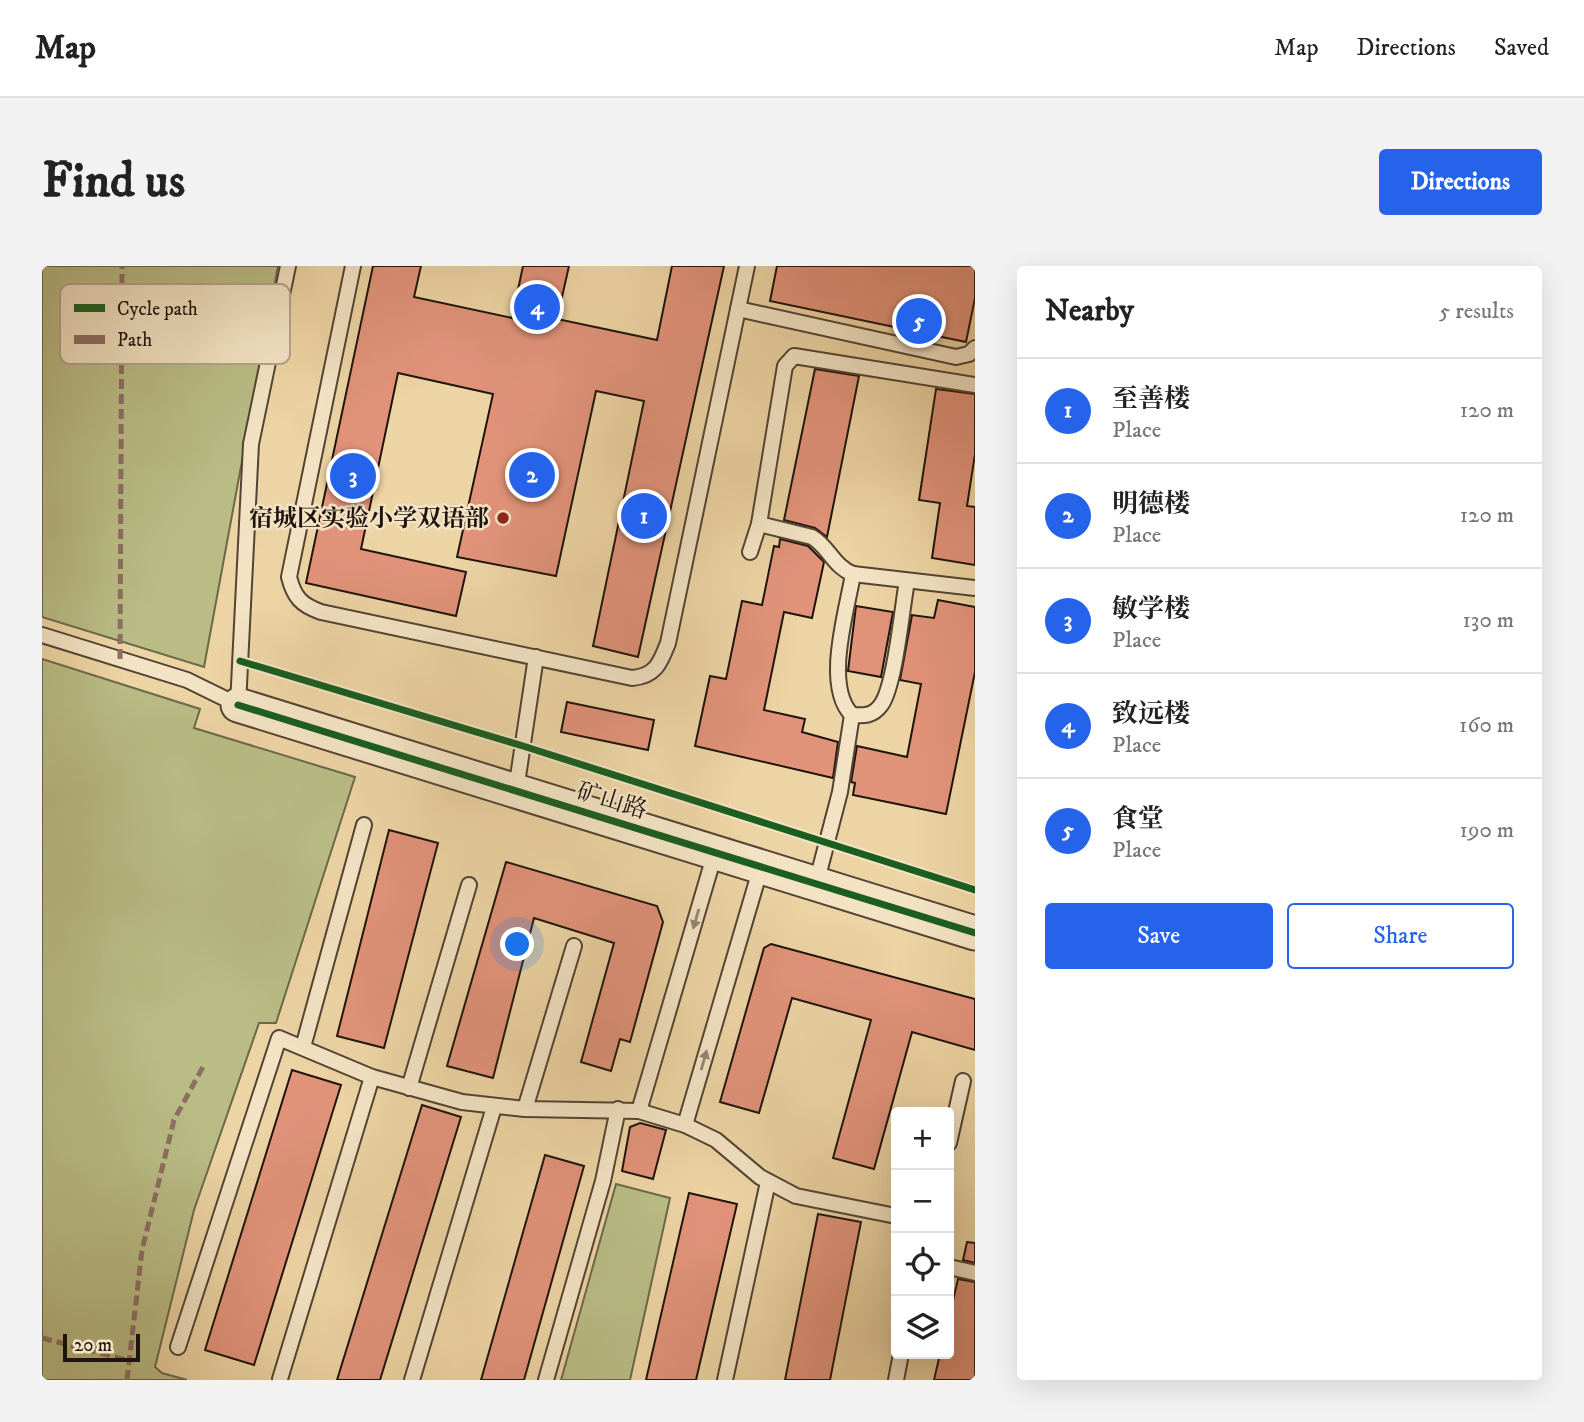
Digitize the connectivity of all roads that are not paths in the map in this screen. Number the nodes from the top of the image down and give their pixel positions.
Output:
1 (288, 266) edge
2 (354, 266) edge
3 (747, 266) edge
4 (284, 284) edge
5 (738, 309) junction
6 (975, 348) edge
7 (268, 364) edge
8 (975, 385) edge
9 (759, 524) junction
10 (750, 552) dead end
11 (853, 573) junction
12 (907, 581) junction
13 (975, 588) edge
14 (42, 635) edge
15 (536, 657) junction
16 (238, 705) junction
17 (852, 715) junction
18 (516, 790) junction
19 (364, 825) dead end
20 (715, 853) junction
21 (761, 867) junction
22 (816, 884) junction
23 (468, 885) dead end
24 (975, 933) edge
25 (574, 946) dead end
26 (303, 1047) junction
27 (372, 1077) junction
28 (963, 1081) dead end
29 (409, 1088) junction
30 (494, 1107) junction
31 (525, 1109) junction
32 (618, 1109) junction
33 (639, 1111) junction
34 (954, 1121) edge
35 (685, 1125) junction
36 (768, 1182) junction
37 (891, 1215) edge
38 (954, 1268) edge
39 (975, 1273) edge
40 (178, 1347) dead end
41 (900, 1359) edge
42 (280, 1379) edge
43 (412, 1380) edge
44 (546, 1380) edge
45 (725, 1380) edge
46 (896, 1380) edge

1 - 4 lane
2 - 15 lane
3 - 5 lane
5 - 6 lane
5 - 15 lane
7 - 16 lane
8 - 9 lane
9 - 10 lane
9 - 11 lane
11 - 12 lane
11 - 17 lane
12 - 13 lane
12 - 17 lane
14 - 16 lane
15 - 18 lane
16 - 18 street, 矿山路
17 - 22 lane
18 - 20 street, 矿山路
19 - 26 lane
20 - 21 street, 矿山路
20 -> 33 lane
21 - 22 street, 矿山路
35 -> 21 lane
22 - 24 street, 矿山路
23 - 29 lane
25 - 31 lane
26 - 27 lane
26 - 40 lane
27 - 29 lane
27 - 42 lane
28 - 34 lane
29 - 30 lane
30 - 31 lane
30 - 43 lane
31 - 32 lane
32 - 33 lane
32 - 44 lane
33 - 35 lane
35 - 36 lane
36 - 37 lane
36 - 45 lane
38 - 39 lane
41 - 46 lane

